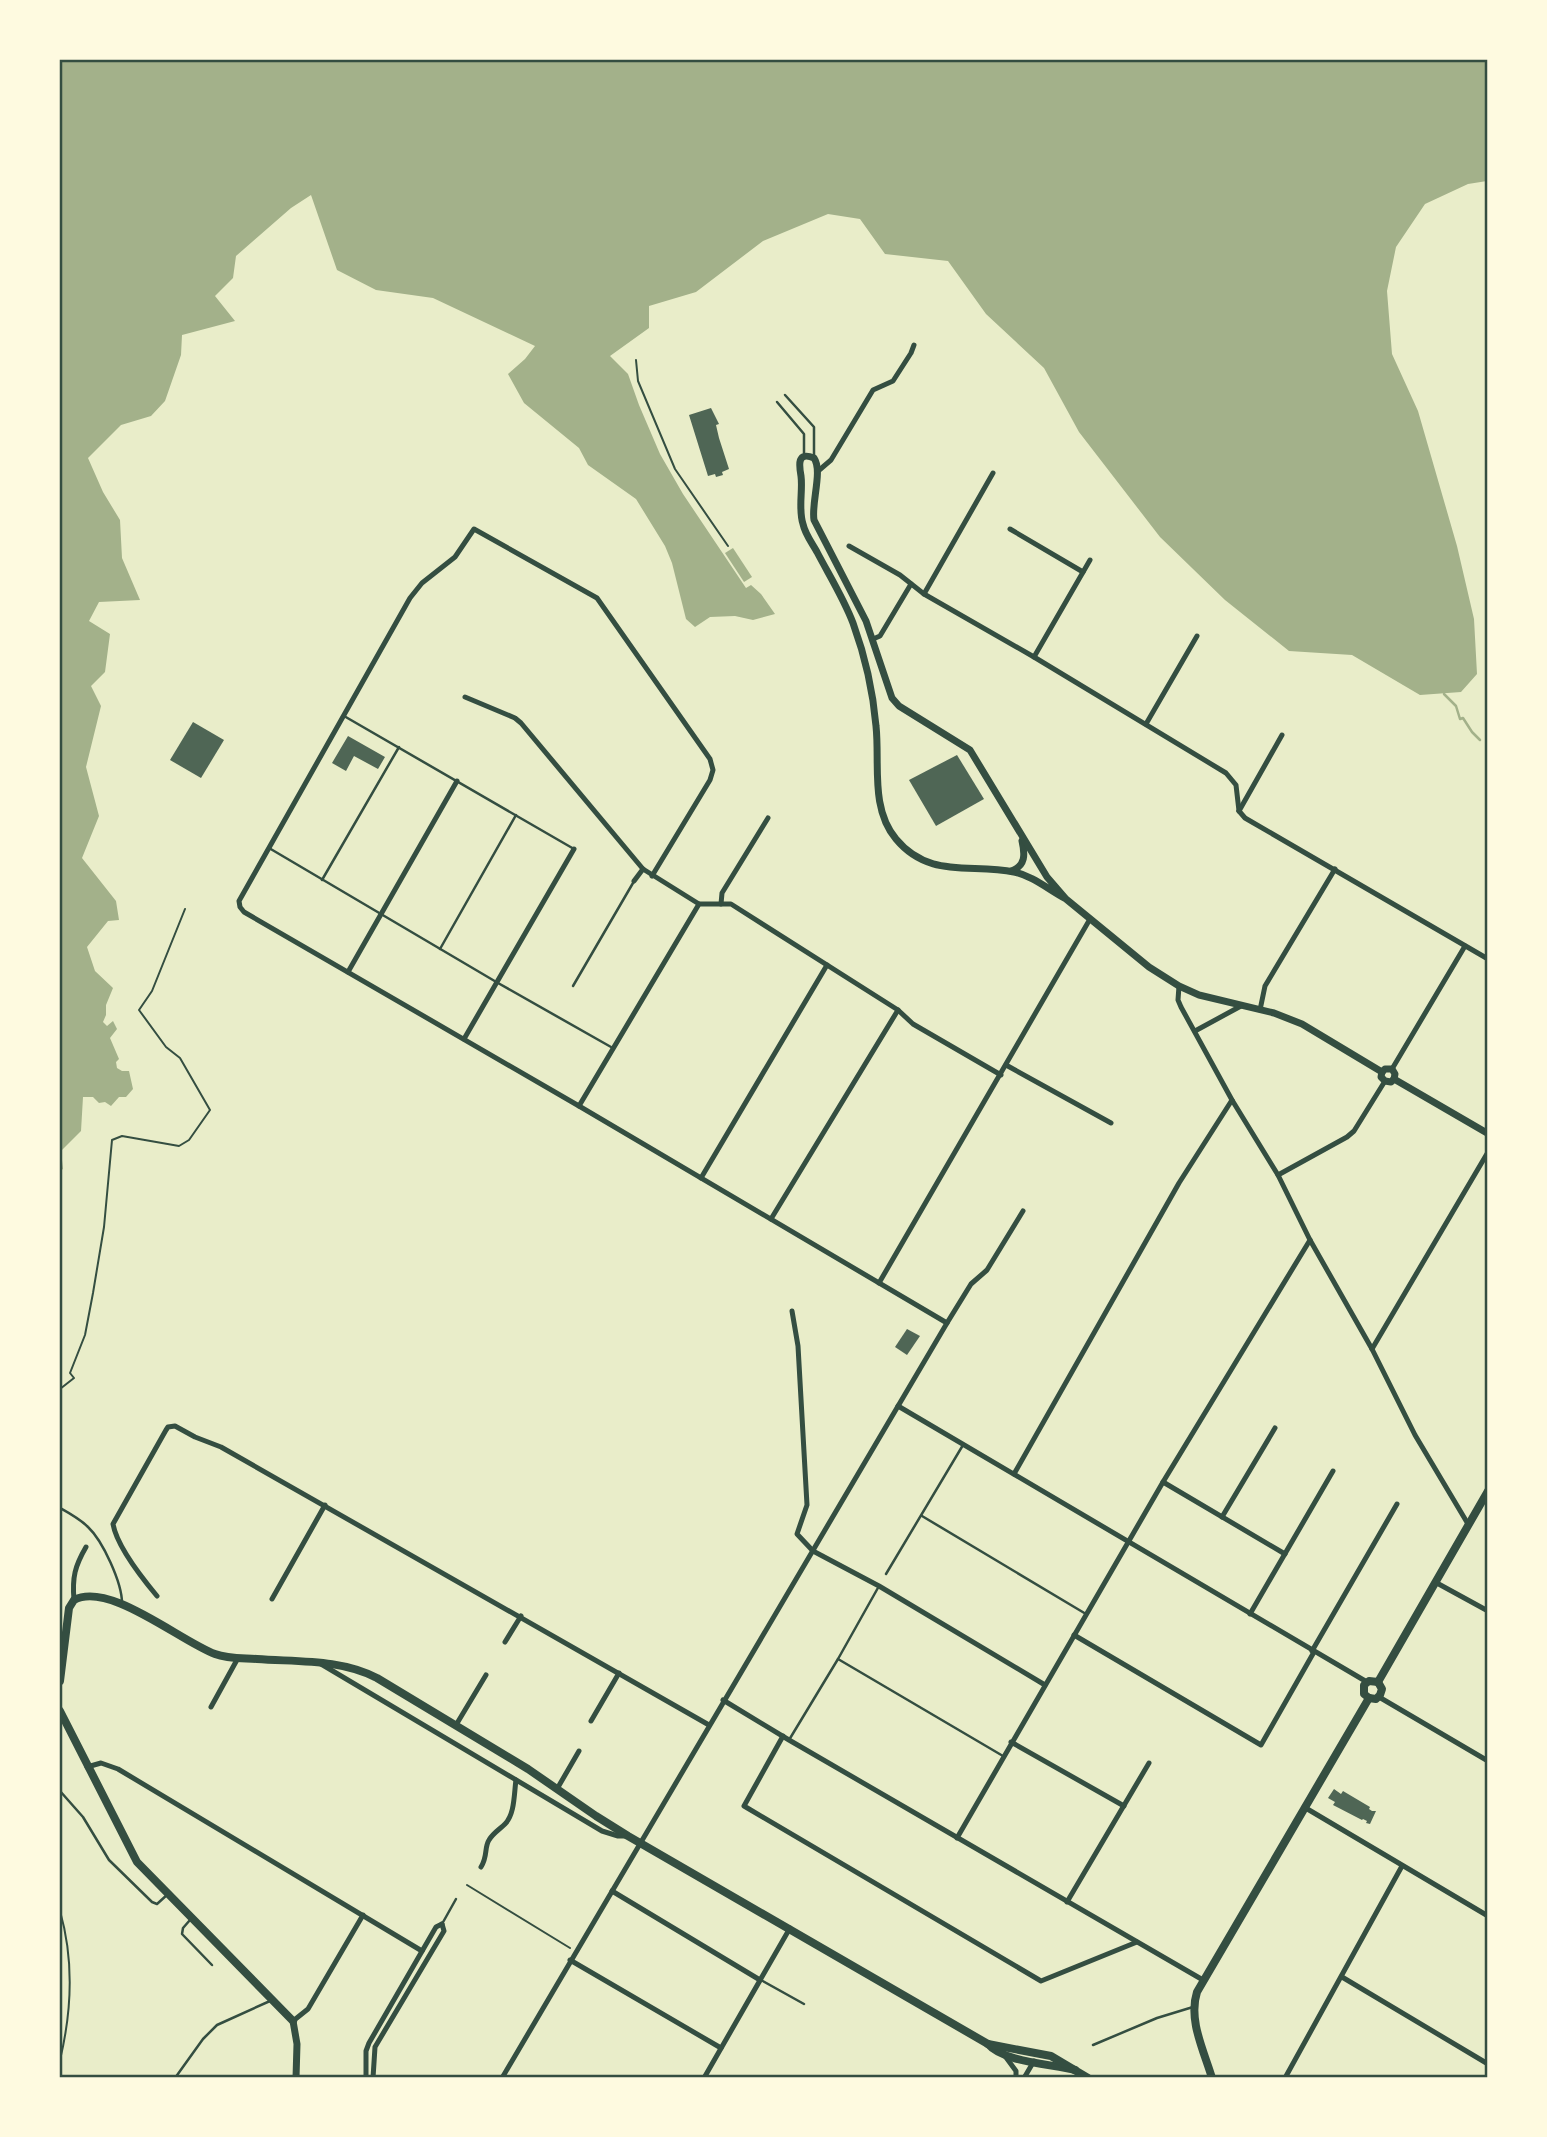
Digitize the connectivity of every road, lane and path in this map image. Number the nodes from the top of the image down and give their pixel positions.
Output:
1 (914, 345) dead end
2 (636, 360) dead end
3 (785, 395) dead end
4 (777, 402) dead end
5 (804, 457) junction
6 (814, 458) junction
7 (817, 472) junction
8 (993, 472) dead end
9 (1010, 529) dead end
10 (727, 546) dead end
11 (849, 546) dead end
12 (1090, 560) dead end
13 (1083, 572) junction
14 (911, 584) junction
15 (924, 594) junction
16 (1197, 636) dead end
17 (873, 639) junction
18 (860, 642) junction
19 (1034, 657) junction
20 (466, 696) dead end
21 (344, 716) junction
22 (1146, 724) junction
23 (1282, 735) dead end
24 (398, 747) junction
25 (457, 782) junction
26 (1239, 811) junction
27 (516, 815) junction
28 (768, 818) dead end
29 (1021, 837) junction
30 (269, 848) junction
31 (574, 849) joint
32 (643, 869) junction
33 (1335, 869) junction
34 (1011, 871) junction
35 (652, 876) junction
36 (322, 880) junction
37 (634, 881) joint
38 (1066, 899) junction
39 (699, 904) junction
40 (721, 904) junction
41 (185, 909) dead end
42 (380, 915) junction
43 (1090, 919) junction
44 (1465, 946) junction
45 (440, 949) junction
46 (1488, 959) edge
47 (827, 965) junction
48 (348, 972) junction
49 (498, 983) junction
50 (573, 986) dead end
51 (1179, 986) junction
52 (1241, 1006) junction
53 (898, 1010) junction
54 (1260, 1010) junction
55 (1195, 1031) junction
56 (464, 1039) junction
57 (613, 1048) junction
58 (1006, 1065) junction
59 (1392, 1069) junction
60 (1382, 1072) junction
61 (1000, 1075) junction
62 (1394, 1079) junction
63 (1385, 1081) junction
64 (1232, 1100) junction
65 (579, 1106) junction
66 (1111, 1123) dead end
67 (1487, 1133) edge
68 (1488, 1142) edge
69 (1488, 1152) edge
70 (1279, 1175) junction
71 (701, 1178) junction
72 (1023, 1211) dead end
73 (771, 1219) junction
74 (1310, 1240) junction
75 (879, 1283) junction
76 (792, 1311) dead end
77 (947, 1324) junction
78 (1372, 1349) junction
79 (60, 1389) edge
80 (898, 1406) junction
81 (1275, 1427) dead end
82 (963, 1445) junction
83 (1333, 1471) dead end
84 (1014, 1474) junction
85 (1163, 1482) junction
86 (1488, 1491) edge
87 (1397, 1504) dead end
88 (325, 1505) junction
89 (60, 1508) edge
90 (922, 1516) junction
91 (1222, 1517) junction
92 (1468, 1524) junction
93 (1128, 1542) junction
94 (86, 1546) dead end
95 (813, 1551) junction
96 (1285, 1554) junction
97 (886, 1574) dead end
98 (1435, 1582) junction
99 (879, 1586) junction
100 (157, 1596) dead end
101 (77, 1598) junction
102 (272, 1599) dead end
103 (122, 1604) junction
104 (1488, 1611) edge
105 (1086, 1614) junction
106 (1250, 1614) junction
107 (521, 1616) junction
108 (1074, 1634) junction
109 (505, 1642) dead end
110 (1313, 1651) junction
111 (239, 1657) junction
112 (838, 1658) junction
113 (320, 1663) junction
114 (619, 1673) junction
115 (486, 1675) dead end
116 (60, 1681) edge
117 (1367, 1682) junction
118 (1378, 1682) junction
119 (1045, 1685) junction
120 (1378, 1697) junction
121 (1369, 1698) junction
122 (723, 1700) junction
123 (211, 1707) dead end
124 (60, 1711) edge
125 (591, 1721) dead end
126 (456, 1725) junction
127 (709, 1725) junction
128 (783, 1736) junction
129 (789, 1740) junction
130 (1011, 1742) junction
131 (579, 1751) dead end
132 (1003, 1756) junction
133 (1488, 1761) edge
134 (1149, 1763) dead end
135 (87, 1767) junction
136 (516, 1780) junction
137 (557, 1789) junction
138 (60, 1791) edge
139 (1124, 1806) junction
140 (1304, 1807) junction
141 (628, 1836) junction
142 (957, 1838) junction
143 (641, 1843) junction
144 (1402, 1866) junction
145 (481, 1867) dead end
146 (467, 1885) dead end
147 (612, 1891) junction
148 (167, 1894) junction
149 (456, 1899) dead end
150 (1067, 1902) junction
151 (60, 1911) edge
152 (363, 1915) junction
153 (1488, 1916) edge
154 (192, 1918) junction
155 (442, 1924) junction
156 (790, 1928) junction
157 (1137, 1942) junction
158 (422, 1951) junction
159 (576, 1952) junction
160 (570, 1960) junction
161 (212, 1965) dead end
162 (1342, 1977) junction
163 (760, 1980) junction
164 (1203, 1980) junction
165 (272, 2000) junction
166 (803, 2004) dead end
167 (1193, 2007) junction
168 (293, 2021) junction
169 (988, 2044) junction
170 (1093, 2045) dead end
171 (721, 2048) junction
172 (1006, 2056) junction
173 (1034, 2056) junction
174 (60, 2060) edge
175 (1488, 2064) edge
176 (175, 2077) edge
177 (296, 2077) edge
178 (366, 2077) edge
179 (373, 2077) edge
180 (502, 2077) edge
181 (704, 2077) edge
182 (1016, 2077) edge
183 (1024, 2077) edge
184 (1088, 2077) edge
185 (1212, 2077) edge
186 (1285, 2077) edge

1 - 7 street
2 - 10 path
3 - 6 lane
4 - 5 lane
5 - 6 street
5 - 18 street
6 - 7 street
7 - 17 street
8 - 15 street
9 - 13 street
11 - 14 street
12 - 13 street
13 - 19 street
14 - 15 street
14 - 17 street
15 - 19 street
16 - 22 street
17 - 18 street
17 - 29 street
18 - 34 street
19 - 22 street
20 - 32 street
21 - 24 lane
21 - 30 street
21 - 35 street
22 - 26 street
23 - 26 street
24 - 25 lane
24 - 36 lane
25 - 27 lane
25 - 42 street
26 - 33 street
27 - 31 lane
27 - 45 lane
28 - 40 street
29 - 34 street
29 - 38 street
30 - 36 lane
30 - 48 street
31 - 49 street
32 - 35 street
32 - 37 street
33 - 44 street
33 - 54 street
34 - 38 street
35 - 39 street
36 - 42 lane
37 - 50 lane
38 - 43 street
39 - 40 street
39 - 57 street
40 - 47 street
41 - 79 path
42 - 45 lane
42 - 48 street
43 - 51 street
43 - 58 street
44 - 46 street
44 - 59 street
45 - 49 lane
47 - 53 street
47 - 71 street
48 - 56 street
49 - 56 street
49 - 57 lane
51 - 52 street
51 - 55 street
52 - 54 street
52 - 55 street
53 - 61 street
53 - 73 street
54 - 60 street
55 - 64 street
56 - 65 street
57 - 65 street
58 - 61 street
58 - 66 street
59 - 60 street
59 - 62 street
60 - 63 street
61 - 75 street
62 - 63 street
62 - 67 street
63 - 70 street
64 - 70 street
64 - 84 street
65 - 71 street
67 - 68 street
69 - 78 street
70 - 74 street
71 - 73 street
72 - 77 street
73 - 75 street
74 - 78 street
74 - 85 street
75 - 77 street
76 - 95 street
77 - 80 street
78 - 92 street
80 - 82 street
80 - 95 street
81 - 91 street
82 - 84 street
82 - 90 lane
83 - 96 street
84 - 93 street
85 - 91 street
85 - 93 street
86 - 92 main road
87 - 110 street
88 - 100 street
88 - 102 street
88 - 107 street
89 - 103 lane
90 - 97 lane
90 - 105 lane
91 - 96 street
92 - 98 main road
93 - 105 street
93 - 106 street
94 - 101 street
95 - 99 street
95 - 122 street
96 - 106 street
98 - 104 street
98 - 118 main road
99 - 112 lane
99 - 119 street
101 - 103 main road
101 - 116 main road
103 - 111 main road
105 - 108 street
106 - 110 street
107 - 109 street
107 - 114 street
108 - 110 street
108 - 119 street
110 - 117 street
111 - 113 main road
111 - 123 street
112 - 129 lane
112 - 132 lane
113 - 126 main road
113 - 136 street
114 - 125 street
114 - 127 street
115 - 126 street
117 - 118 main road
117 - 121 main road
118 - 120 main road
119 - 130 street
120 - 121 main road
120 - 133 street
121 - 140 main road
122 - 127 street
122 - 128 street
124 - 135 main road
126 - 137 main road
127 - 143 street
128 - 129 street
128 - 157 street
129 - 142 street
130 - 132 street
130 - 139 street
131 - 137 street
132 - 142 street
134 - 139 street
135 - 148 main road
135 - 152 street
136 - 141 street
136 - 145 street
137 - 141 main road
138 - 148 lane
139 - 150 street
140 - 144 street
140 - 164 main road
141 - 143 main road
142 - 150 street
143 - 147 street
143 - 156 main road
144 - 153 street
144 - 162 street
146 - 159 path
147 - 159 street
147 - 163 street
148 - 154 main road
149 - 155 lane
150 - 157 street
151 - 174 path
152 - 158 street
152 - 168 street
154 - 161 lane
154 - 165 main road
155 - 158 street
155 - 179 street
156 - 163 street
156 - 169 main road
157 - 164 street
158 - 178 street
159 - 160 street
160 - 171 street
160 - 180 street
162 - 175 street
162 - 186 street
163 - 166 lane
163 - 171 street
164 - 167 main road
165 - 168 main road
165 - 176 lane
167 - 170 lane
167 - 185 main road
168 - 177 street
169 - 172 main road
169 - 173 main road
171 - 181 street
172 - 173 main road
172 - 182 street
173 - 183 street
173 - 184 main road

